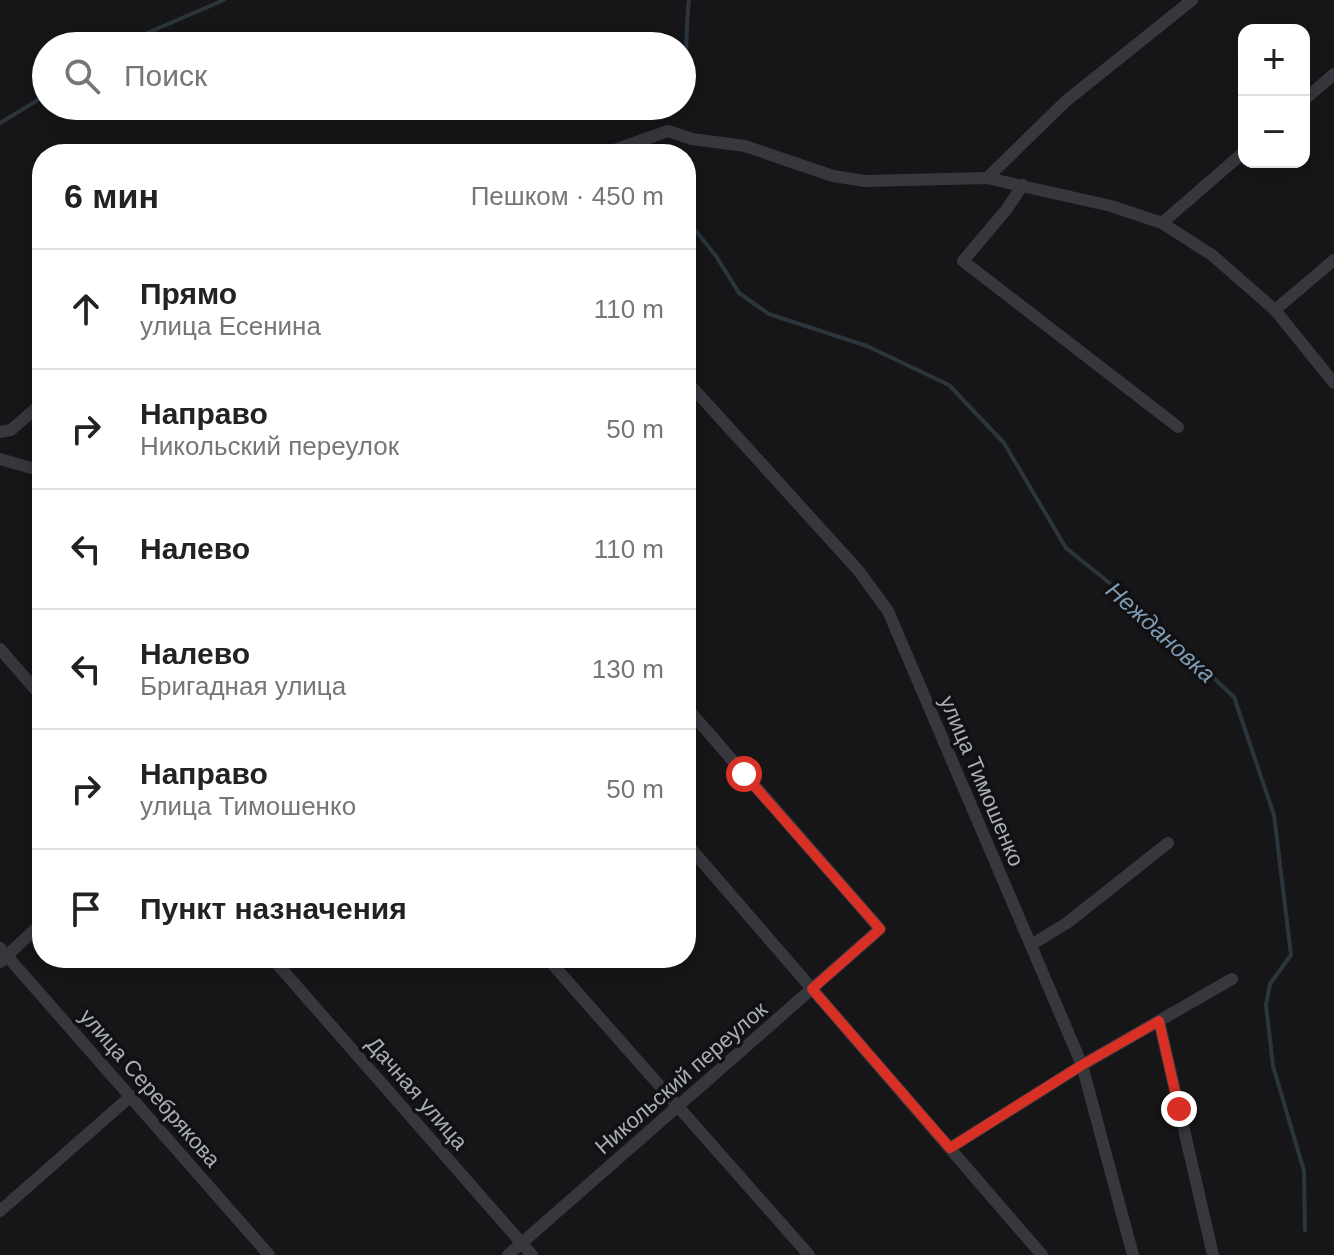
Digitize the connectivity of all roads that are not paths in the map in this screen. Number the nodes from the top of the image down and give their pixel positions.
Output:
1 (1192, 0) edge
2 (1334, 74) edge
3 (1309, 96) edge
4 (631, 144) edge
5 (1238, 157) edge
6 (987, 178) junction
7 (1023, 185) junction
8 (1162, 223) junction
9 (1334, 260) edge
10 (1275, 310) junction
11 (1334, 383) edge
12 (696, 392) edge
13 (32, 412) edge
14 (1178, 427) dead end
15 (0, 432) edge
16 (0, 459) edge
17 (32, 468) edge
18 (0, 649) edge
19 (32, 686) edge
20 (696, 718) edge
21 (1168, 843) dead end
22 (696, 855) edge
23 (32, 931) edge
24 (1031, 945) junction
25 (2, 955) edge
26 (281, 968) edge
27 (556, 968) edge
28 (1232, 979) dead end
29 (812, 989) junction
30 (1159, 1021) junction
31 (1082, 1065) junction
32 (131, 1096) junction
33 (678, 1108) junction
34 (950, 1148) junction
35 (0, 1211) edge
36 (522, 1243) junction
37 (269, 1255) edge
38 (508, 1255) edge
39 (532, 1255) edge
40 (809, 1255) edge
41 (1042, 1255) edge
42 (1133, 1255) edge
43 (1213, 1255) edge

1 - 6 street
2 - 3 street
4 - 6 street
5 - 8 street
6 - 7 street
7 - 8 street
7 - 14 street
8 - 10 street
9 - 10 street
10 - 11 street
12 - 24 street, улица Тимошенко
13 - 15 street
16 - 17 street
18 - 19 street
20 - 29 street, Никольский переулок
21 - 24 street
22 - 29 street
23 - 25 street
24 - 31 street, улица Тимошенко
25 - 32 street, улица Серебрякова
26 - 36 street, Дачная улица
27 - 33 street
28 - 30 street
29 - 33 street, Никольский переулок
29 - 34 street
30 - 31 street
30 - 43 street
31 - 34 street
31 - 42 street, улица Тимошенко
32 - 35 street
32 - 37 street, улица Серебрякова
33 - 36 street, Никольский переулок
33 - 40 street
34 - 41 street
36 - 38 street, Никольский переулок
36 - 39 street, Дачная улица

